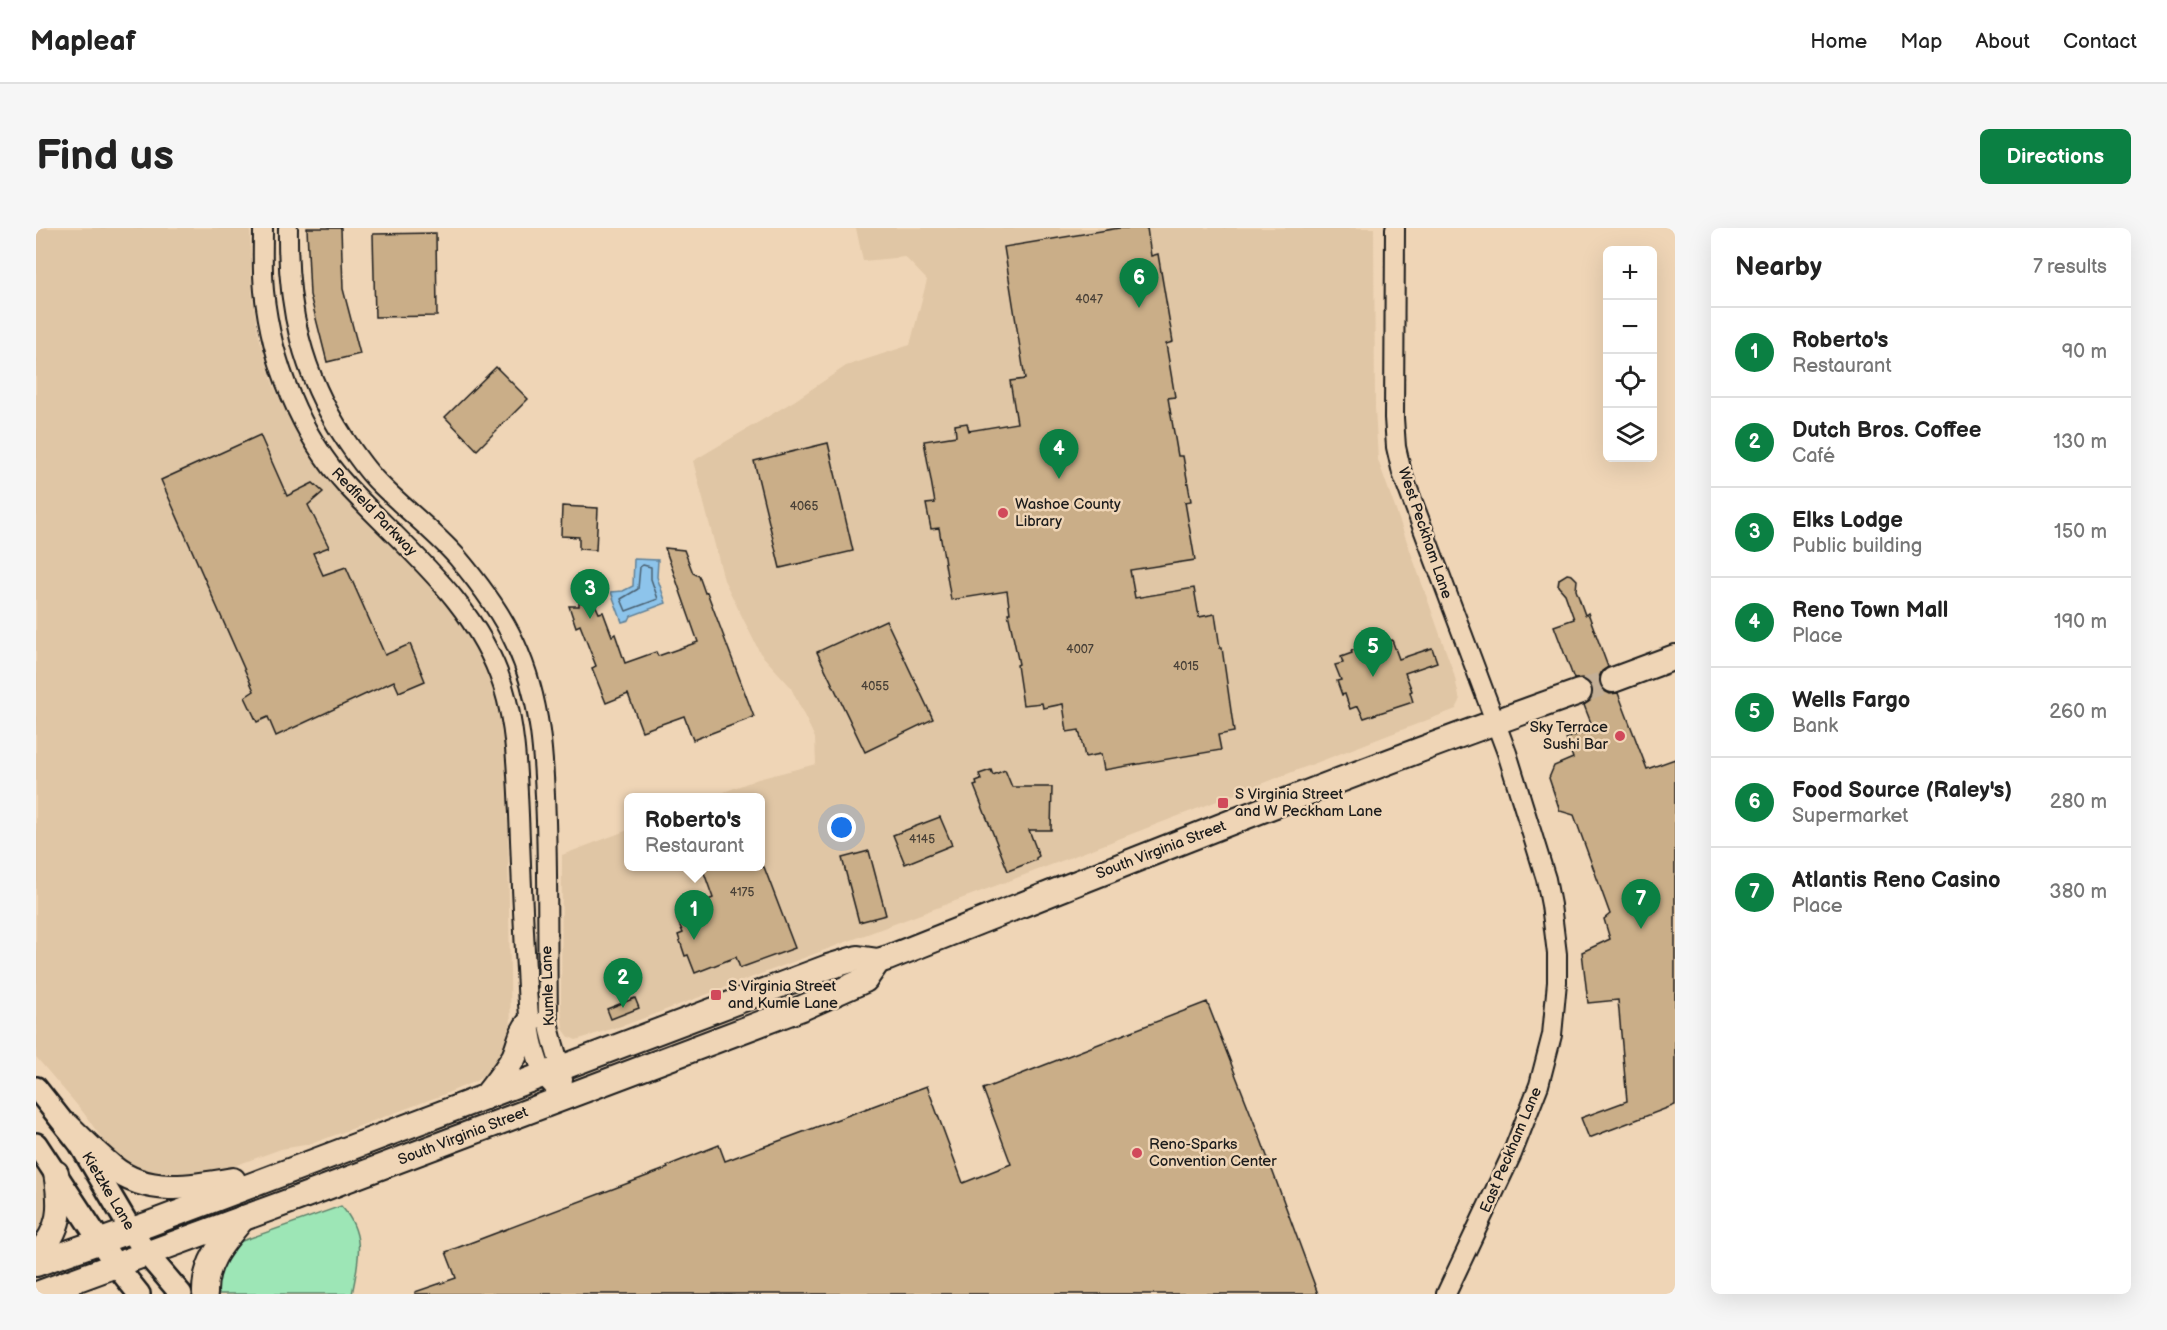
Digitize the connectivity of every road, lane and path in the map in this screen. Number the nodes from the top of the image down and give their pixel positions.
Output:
1 (263, 228) edge
2 (288, 228) edge
3 (1395, 228) edge
4 (1675, 657) edge
5 (1613, 680) tunnel mouth
6 (1579, 692) tunnel mouth
7 (1496, 722) junction
8 (540, 727) junction
9 (515, 745) junction
10 (878, 961) junction
11 (530, 1022) junction
12 (552, 1072) junction
13 (36, 1088) edge
14 (485, 1097) junction
15 (565, 1097) junction
16 (68, 1126) junction
17 (36, 1144) edge
18 (292, 1169) junction
19 (56, 1173) junction
20 (244, 1217) junction
21 (131, 1230) junction
22 (100, 1241) junction
23 (146, 1253) junction
24 (36, 1256) edge
25 (36, 1264) edge
26 (116, 1264) junction
27 (37, 1294) edge
28 (139, 1294) edge
29 (181, 1294) edge
30 (205, 1294) edge
31 (1446, 1294) edge

1 - 9 street, Redfield Parkway
2 - 8 street, Redfield Parkway
3 - 7 street, West Peckham Lane
4 - 5 main road
6 - 7 main road, South Virginia Street
7 - 10 main road, South Virginia Street
7 - 31 street, East Peckham Lane
8 - 9 street
8 - 12 street, Kumle Lane
9 - 11 street, Kumle Lane
10 - 12 main road, South Virginia Street
10 - 15 main road, South Virginia Street
11 - 12 street, Kumle Lane
11 - 14 main road
12 - 14 main road, South Virginia Street
12 - 15 street, Kumle Lane
13 - 16 main road, Kietzke Lane
14 - 18 main road, South Virginia Street
15 - 20 main road, South Virginia Street
16 - 18 main road
16 - 21 main road, Kietzke Lane
17 - 19 main road
18 - 21 main road, South Virginia Street
19 - 22 main road
19 - 24 main road
20 - 23 main road, South Virginia Street
20 - 30 main road
21 - 22 main road, South Virginia Street
21 - 23 main road, Kietzke Lane
22 - 25 main road, South Virginia Street
22 - 26 main road
23 - 26 main road, South Virginia Street
23 - 29 main road, Kietzke Lane
26 - 27 main road, South Virginia Street
26 - 28 main road

